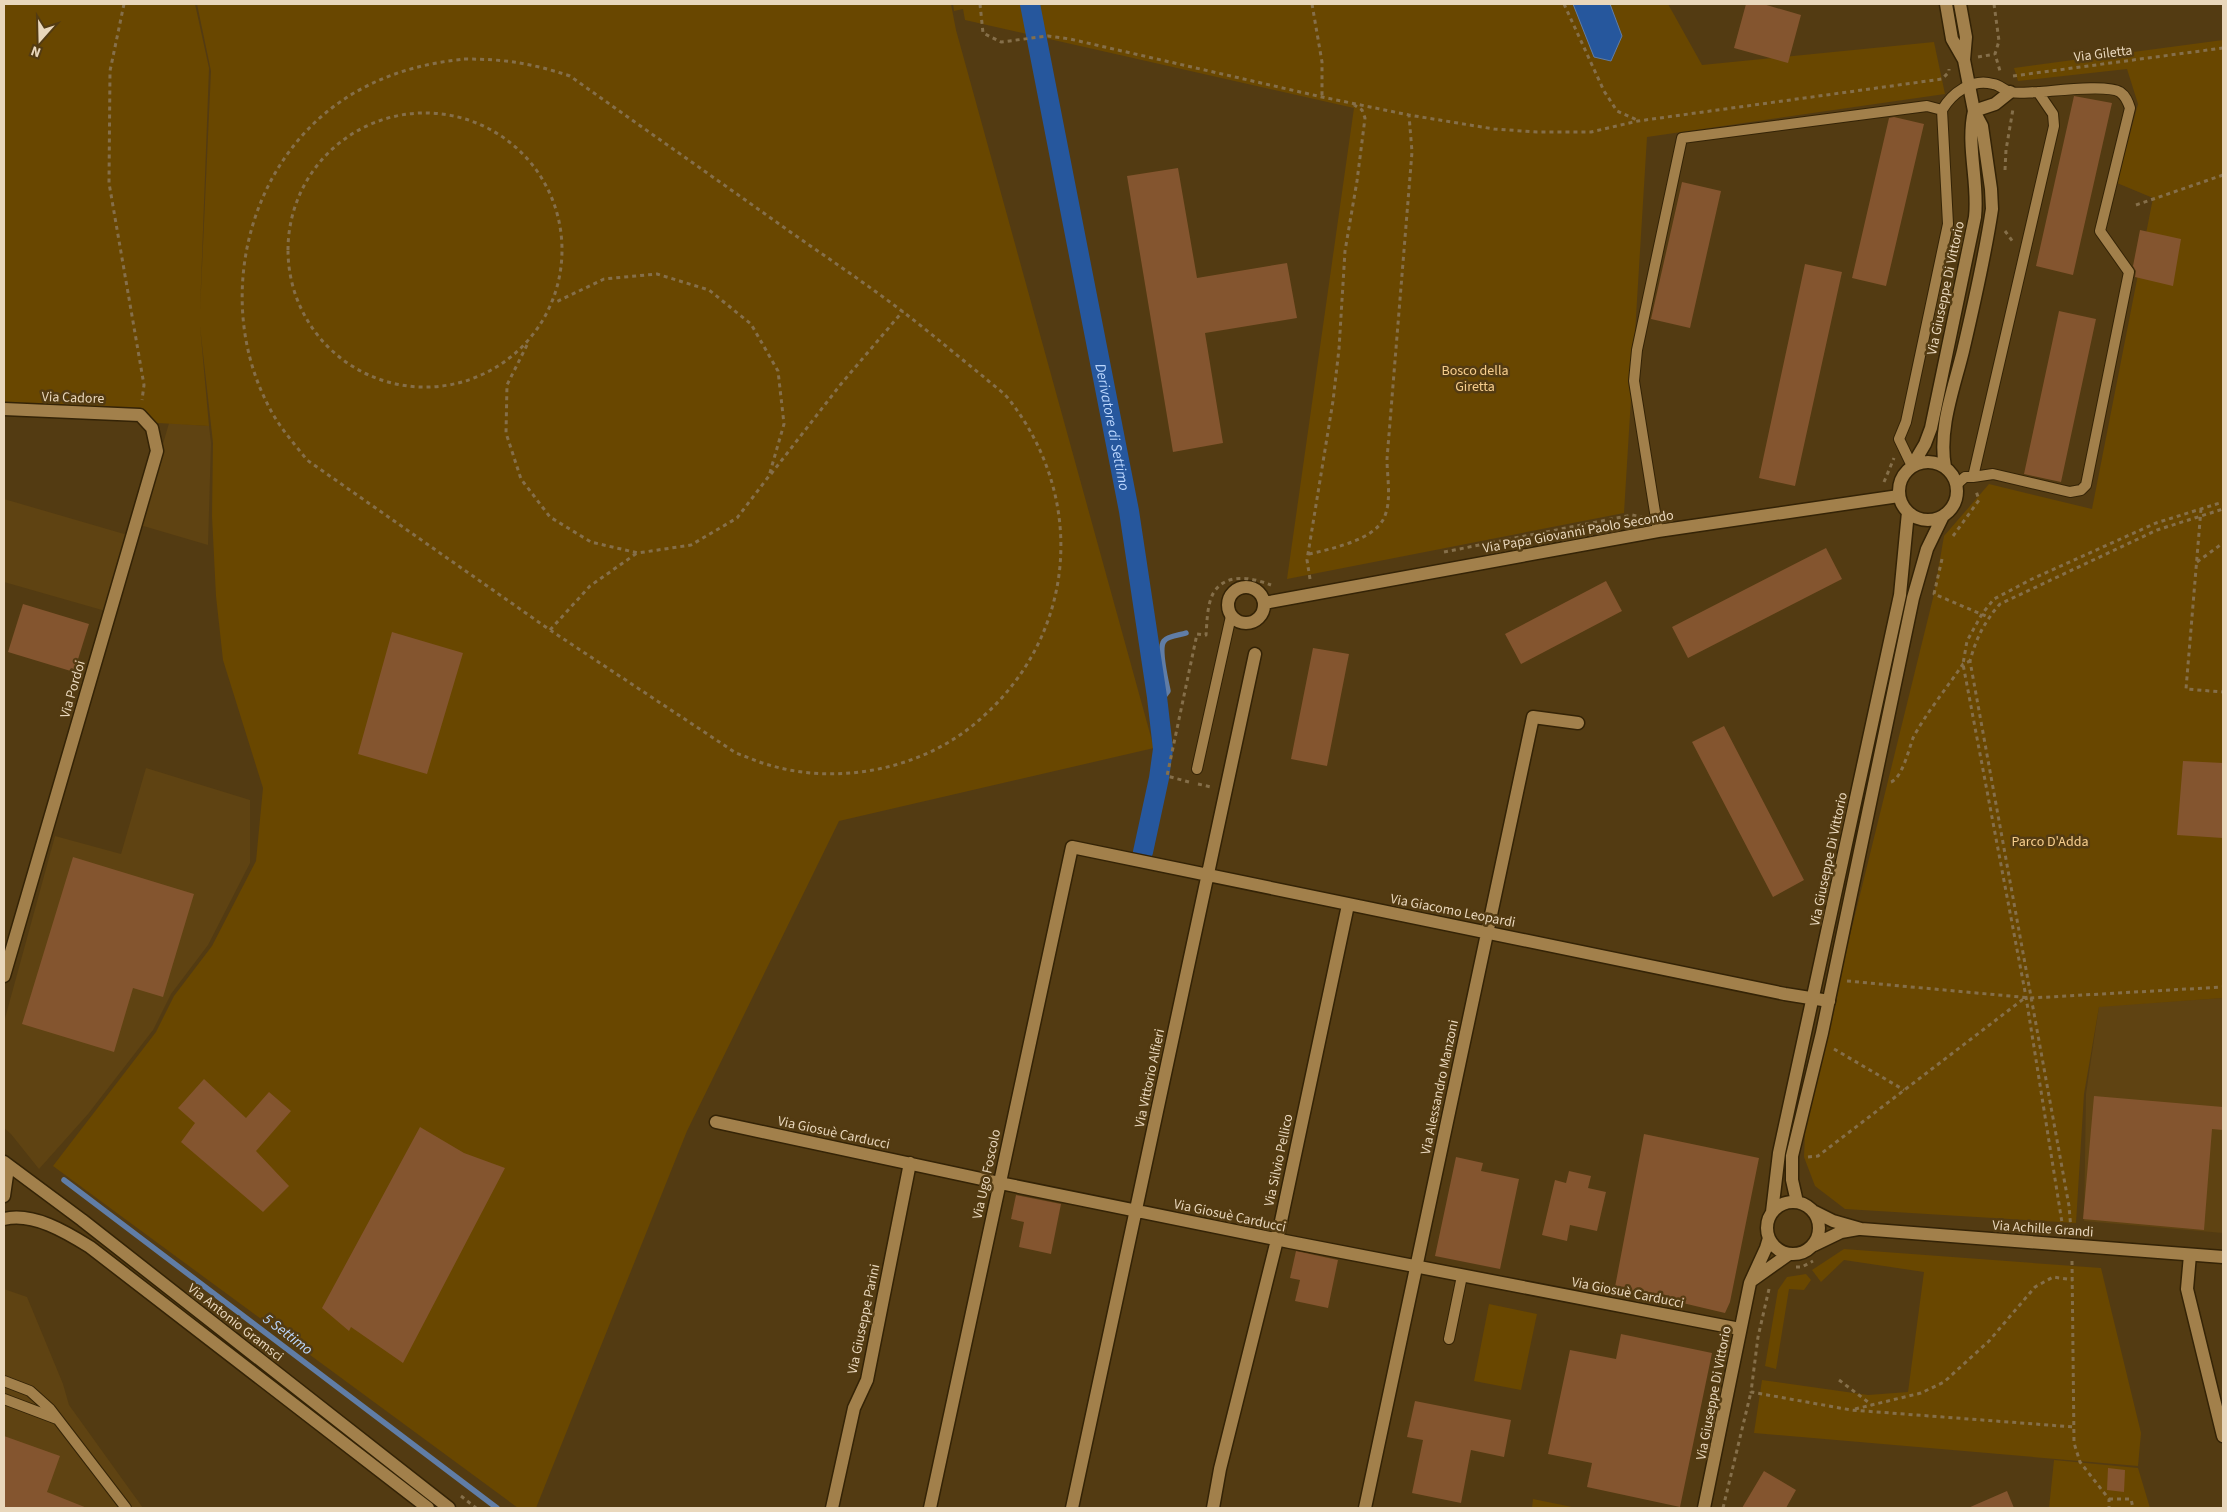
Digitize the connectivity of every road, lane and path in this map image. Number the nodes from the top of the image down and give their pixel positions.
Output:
1 (124, 4) edge
2 (980, 4) edge
3 (1312, 4) edge
4 (1564, 4) edge
5 (1946, 4) edge
6 (1960, 4) edge
7 (2223, 48) edge
8 (1964, 60) junction
9 (1949, 62) dead end
10 (1986, 82) junction
11 (1970, 86) junction
12 (2010, 92) junction
13 (2038, 92) junction
14 (1322, 97) junction
15 (1351, 102) junction
16 (1942, 110) junction
17 (1974, 111) junction
18 (1409, 115) junction
19 (1638, 121) junction
20 (2223, 175) edge
21 (2136, 204) dead end
22 (553, 303) junction
23 (904, 311) junction
24 (528, 344) junction
25 (4, 410) edge
26 (140, 415) junction
27 (1912, 466) junction
28 (1945, 467) junction
29 (770, 476) junction
30 (1973, 477) junction
31 (1956, 485) junction
32 (1899, 496) junction
33 (2223, 502) edge
34 (2223, 508) edge
35 (2201, 509) junction
36 (1908, 512) junction
37 (1943, 516) junction
38 (2200, 516) junction
39 (1658, 532) junction
40 (2223, 543) edge
41 (638, 553) junction
42 (1309, 554) junction
43 (2196, 563) junction
44 (1310, 579) dead end
45 (1264, 603) junction
46 (1231, 616) junction
47 (550, 630) junction
48 (1256, 654) dead end
49 (1970, 661) junction
50 (1963, 664) junction
51 (2223, 692) edge
52 (1578, 723) dead end
53 (1197, 769) dead end
54 (1876, 783) junction
55 (1072, 847) joint
56 (1207, 875) junction
57 (1348, 905) junction
58 (1488, 932) junction
59 (4, 976) edge
60 (1833, 978) junction
61 (2223, 987) edge
62 (2026, 997) junction
63 (2031, 998) junction
64 (1813, 999) junction
65 (1829, 1001) junction
66 (1822, 1033) junction
67 (1904, 1090) junction
68 (716, 1122) dead end
69 (1804, 1157) dead end
70 (4, 1162) edge
71 (910, 1163) junction
72 (1000, 1183) junction
73 (4, 1196) edge
74 (1797, 1202) junction
75 (1136, 1211) junction
76 (1813, 1211) junction
77 (1772, 1212) junction
78 (4, 1219) edge
79 (1861, 1229) junction
80 (1768, 1238) junction
81 (1277, 1240) junction
82 (1814, 1245) junction
83 (2069, 1245) junction
84 (2190, 1255) junction
85 (1820, 1256) dead end
86 (2223, 1257) edge
87 (1792, 1260) junction
88 (2063, 1261) dead end
89 (2073, 1262) junction
90 (1415, 1267) junction
91 (1462, 1276) junction
92 (2073, 1280) junction
93 (1772, 1282) dead end
94 (1750, 1283) junction
95 (1740, 1329) junction
96 (1449, 1339) dead end
97 (1839, 1380) dead end
98 (4, 1381) edge
99 (1751, 1392) junction
100 (4, 1399) edge
101 (1872, 1405) junction
102 (1851, 1410) junction
103 (58, 1419) junction
104 (2074, 1427) junction
105 (2223, 1436) edge
106 (2109, 1499) junction
107 (126, 1508) edge
108 (428, 1508) edge
109 (449, 1508) edge
110 (832, 1508) edge
111 (930, 1508) edge
112 (1072, 1508) edge
113 (1213, 1508) edge
114 (1365, 1508) edge
115 (1704, 1508) edge
116 (1723, 1508) edge
117 (2109, 1508) edge
118 (2133, 1508) edge

1 - 26 path
2 - 14 path
3 - 14 path
4 - 19 path
5 - 8 street, Via Giuseppe Di Vittorio
6 - 8 street, Via Giuseppe Di Vittorio
7 - 10 path, Via Giletta
8 - 11 street, Via Giuseppe Di Vittorio
9 - 19 path
10 - 11 lane
10 - 12 lane
11 - 16 lane
11 - 17 street, Via Giuseppe Di Vittorio
12 - 13 lane
12 - 17 street
13 - 30 lane
13 - 30 lane
14 - 15 path
15 - 18 path
15 - 42 path
16 - 27 lane
16 - 39 lane
17 - 27 street, Via Giuseppe Di Vittorio
17 - 28 street, Via Giuseppe Di Vittorio
18 - 19 path
18 - 42 path
20 - 21 path
22 - 24 path
22 - 24 path
22 - 29 path
23 - 29 path
23 - 47 path
23 - 47 path
24 - 41 path
25 - 26 street, Via Cadore
26 - 59 street, Via Pordoi
27 - 28 street
27 - 32 street
28 - 31 street
29 - 41 path
30 - 31 lane
31 - 37 street
32 - 36 street
32 - 39 street, Via Papa Giovanni Paolo Secondo
33 - 35 path
34 - 38 path
35 - 38 path
35 - 50 path
36 - 37 street
36 - 64 street, Via Giuseppe Di Vittorio
37 - 54 street
38 - 43 path
38 - 49 path
39 - 45 street, Via Papa Giovanni Paolo Secondo
40 - 43 path
41 - 47 path
42 - 44 path
43 - 51 path
45 - 46 street
45 - 46 street
46 - 53 lane
48 - 56 street, Via Vittorio Alfieri
49 - 50 path
49 - 63 path
50 - 54 path
50 - 62 path
52 - 58 street, Via Alessandro Manzoni
54 - 60 street
55 - 56 street, Via Giacomo Leopardi
55 - 72 street, Via Ugo Foscolo
56 - 57 street, Via Giacomo Leopardi
56 - 75 street, Via Vittorio Alfieri
57 - 58 street, Via Giacomo Leopardi
57 - 81 street, Via Silvio Pellico
58 - 64 street, Via Giacomo Leopardi
58 - 90 street, Via Alessandro Manzoni
60 - 62 path
60 - 65 street
61 - 63 path
62 - 63 path
62 - 67 path
62 - 83 path
63 - 83 path
64 - 65 street, Via Giacomo Leopardi
64 - 77 street, Via Giuseppe Di Vittorio
65 - 66 street
66 - 67 path
66 - 74 street
67 - 69 path
68 - 71 street, Via Giosuè Carducci
70 - 73 street
70 - 109 street, Via Antonio Gramsci
71 - 72 street, Via Giosuè Carducci
71 - 110 street, Via Giuseppe Parini
72 - 75 street, Via Giosuè Carducci
72 - 111 street, Via Ugo Foscolo
74 - 76 street
74 - 77 street
75 - 81 street, Via Giosuè Carducci
75 - 112 street, Via Vittorio Alfieri
76 - 79 street, Via Achille Grandi
76 - 82 street
77 - 80 street
78 - 108 street
79 - 82 street, Via Achille Grandi
79 - 83 street, Via Achille Grandi
80 - 87 street
80 - 94 street, Via Giuseppe Di Vittorio
81 - 90 street, Via Giosuè Carducci
81 - 113 street, Via Silvio Pellico
82 - 87 street
83 - 84 street, Via Achille Grandi
83 - 89 path
83 - 89 path
84 - 86 street, Via Achille Grandi
84 - 105 street
85 - 87 path
87 - 94 street
88 - 89 path
89 - 92 path
90 - 91 street, Via Giosuè Carducci
90 - 114 street, Via Alessandro Manzoni
91 - 95 street, Via Giosuè Carducci
91 - 96 lane
92 - 101 path
92 - 104 path
93 - 99 path
94 - 95 street, Via Giuseppe Di Vittorio
95 - 115 street, Via Giuseppe Di Vittorio
97 - 101 path
98 - 103 lane
99 - 102 path
99 - 116 path
100 - 103 lane
101 - 102 path
102 - 104 path
103 - 107 lane
104 - 106 path
106 - 117 path
106 - 118 path

